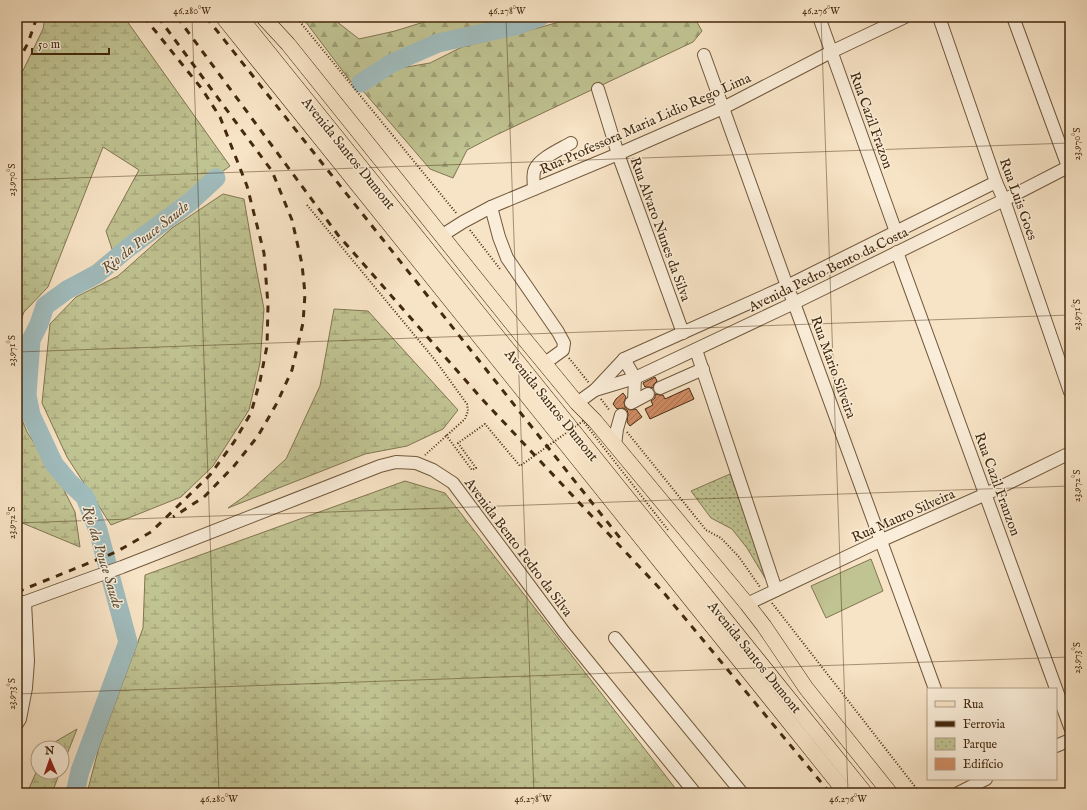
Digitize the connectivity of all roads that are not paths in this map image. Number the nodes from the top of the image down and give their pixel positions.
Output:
1 (223, 17) edge
2 (240, 17) edge
3 (263, 17) edge
4 (270, 17) edge
5 (819, 17) edge
6 (905, 17) edge
7 (939, 17) edge
8 (1013, 17) edge
9 (288, 44) junction
10 (832, 52) junction
11 (704, 55) dead end
12 (598, 89) dead end
13 (723, 108) junction
14 (571, 143) dead end
15 (618, 154) junction
16 (1069, 168) edge
17 (996, 182) junction
18 (534, 189) junction
19 (1004, 200) junction
20 (491, 207) junction
21 (896, 232) junction
22 (441, 236) junction
23 (898, 252) junction
24 (787, 286) junction
25 (794, 303) junction
26 (683, 333) junction
27 (696, 350) junction
28 (624, 360) junction
29 (545, 363) junction
30 (703, 369) junction
31 (635, 378) junction
32 (660, 388) dead end
33 (595, 390) junction
34 (1070, 392) edge
35 (648, 394) dead end
36 (577, 403) junction
37 (620, 419) road end
38 (615, 445) junction
39 (1070, 453) edge
40 (986, 494) junction
41 (882, 540) junction
42 (771, 593) junction
43 (21, 604) edge
44 (747, 604) junction
45 (615, 638) dead end
46 (935, 688) edge
47 (1056, 688) edge
48 (1057, 691) edge
49 (17, 724) edge
50 (1070, 727) edge
51 (1070, 740) edge
52 (1057, 746) edge
53 (984, 780) edge
54 (970, 786) edge
55 (695, 793) edge
56 (742, 793) edge
57 (846, 793) edge
58 (865, 793) edge
59 (890, 793) edge
60 (958, 793) edge

1 - 57 main road, Avenida Santos Dumont
2 - 58 main road, Avenida Santos Dumont
3 - 9 main road, Avenida Santos Dumont
4 - 9 main road, Avenida Santos Dumont
5 - 10 street, Rua Cazil Frazon
6 - 10 street, Rua Professora Maria Lidio Rego Lima
7 - 17 street, Rua Luis Goes
8 - 16 street
9 - 22 main road, Avenida Santos Dumont
10 - 13 street, Rua Professora Maria Lidio Rego Lima
10 - 21 street, Rua Cazil Frazon
11 - 13 street, Rua Mario Silveira
12 - 15 street, Rua Alvaro Nunes da Silva
13 - 15 street, Rua Professora Maria Lidio Rego Lima
13 - 24 street, Rua Mario Silveira
14 - 18 street
15 - 18 street, Rua Professora Maria Lidio Rego Lima
15 - 26 street, Rua Alvaro Nunes da Silva
16 - 19 street, Avenida Pedro Bento da Costa
17 - 19 street, Rua Luis Goes
17 - 21 street, Avenida Pedro Bento da Costa
18 - 20 street, Rua Professora Maria Lidio Rego Lima
19 - 23 street, Avenida Pedro Bento da Costa
19 - 34 street, Rua Luis Goes
20 - 22 street, Rua Professora Maria Lidio Rego Lima
20 - 29 street
21 - 24 street, Avenida Pedro Bento da Costa
22 - 29 main road, Avenida Santos Dumont
23 - 25 street, Avenida Pedro Bento da Costa
23 - 40 street, Rua Cazil Franzon
24 - 25 street, Rua Mario Silveira
24 - 26 street, Avenida Pedro Bento da Costa
25 - 27 street, Avenida Pedro Bento da Costa
25 - 41 street, Rua Mario Silveira
26 - 28 street, Avenida Pedro Bento da Costa
27 - 30 street
27 - 31 street, Avenida Pedro Bento da Costa
28 - 31 street
28 - 33 street, Avenida Pedro Bento da Costa
29 - 36 main road, Avenida Santos Dumont
30 - 32 street
30 - 42 street
31 - 33 street, Avenida Pedro Bento da Costa
31 - 35 street
33 - 36 street, Avenida Pedro Bento da Costa
36 - 38 main road, Avenida Santos Dumont
37 - 38 street
38 - 44 main road, Avenida Santos Dumont
39 - 40 street, Rua Mauro Silveira
40 - 41 street, Rua Mauro Silveira
40 - 47 street, Rua Cazil Franzon
41 - 42 street, Rua Mauro Silveira
41 - 46 street, Rua Mario Silveira
42 - 44 street, Rua Mauro Silveira
43 - 49 street
43 - 55 street, Avenida Bento Pedro da Silva
44 - 59 main road, Avenida Santos Dumont
45 - 56 street
48 - 50 street, Rua Cazil Franzon
51 - 52 street
53 - 54 street
54 - 60 street

